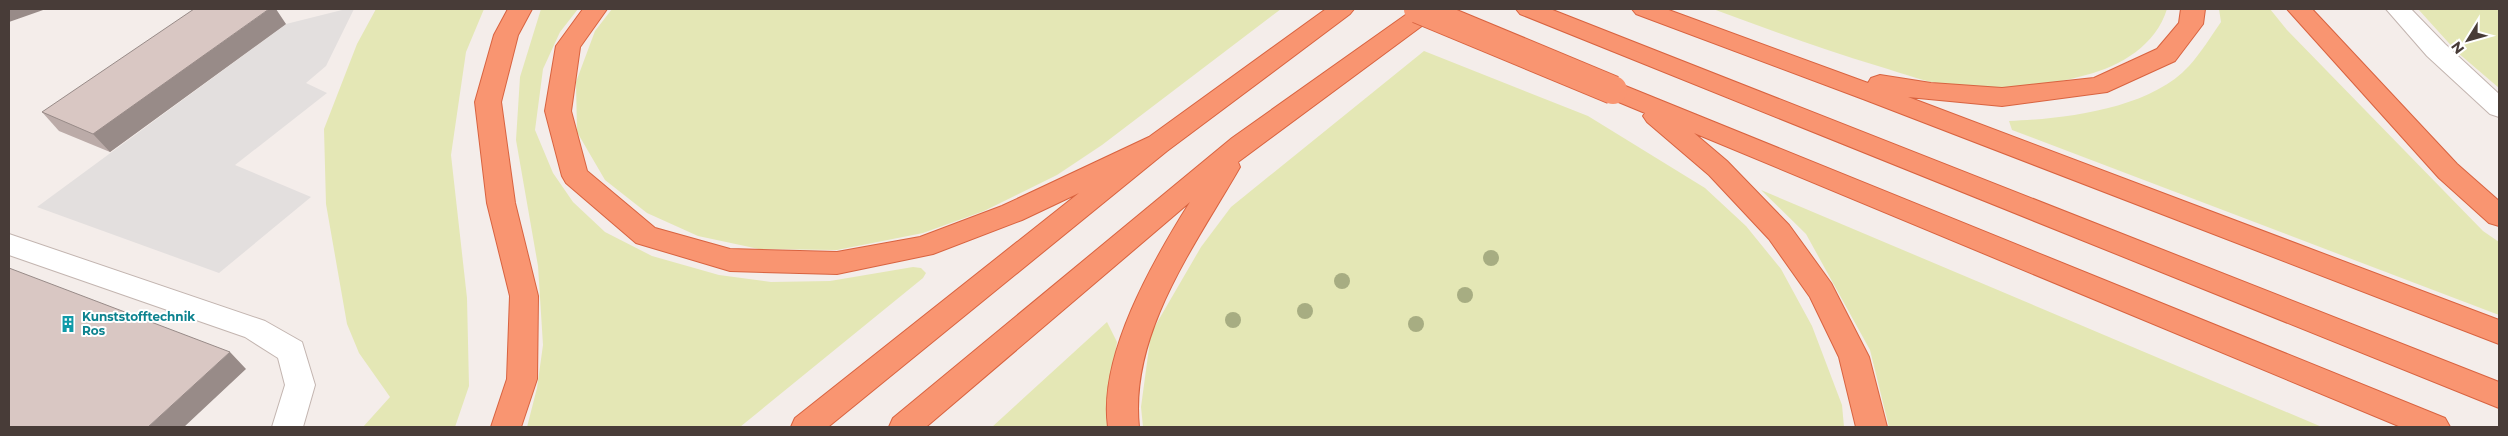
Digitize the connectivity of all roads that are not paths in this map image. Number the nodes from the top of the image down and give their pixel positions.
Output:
1 (520, 9) edge
2 (595, 9) edge
3 (1342, 9) edge
4 (1418, 9) edge
5 (1430, 9) edge
6 (1528, 9) edge
7 (1644, 9) edge
8 (2193, 9) edge
9 (2299, 9) edge
10 (2398, 9) edge
11 (1819, 75) junction
12 (1624, 94) junction
13 (2499, 108) edge
14 (1158, 144) junction
15 (1241, 145) junction
16 (2499, 216) edge
17 (9, 244) edge
18 (2499, 332) edge
19 (2499, 395) edge
20 (288, 427) edge
21 (506, 427) edge
22 (806, 427) edge
23 (904, 427) edge
24 (1124, 427) edge
25 (1872, 427) edge
26 (2434, 427) edge

1 - 21 highway
2 - 14 highway
3 - 14 highway
4 - 12 highway, bridge
5 - 15 highway
6 - 19 highway
7 - 11 highway
8 - 11 highway
9 - 16 highway
10 - 13 lane
11 - 18 highway
12 - 25 highway
12 - 26 highway
14 - 22 highway
15 - 23 highway
15 - 24 highway
17 - 20 lane

